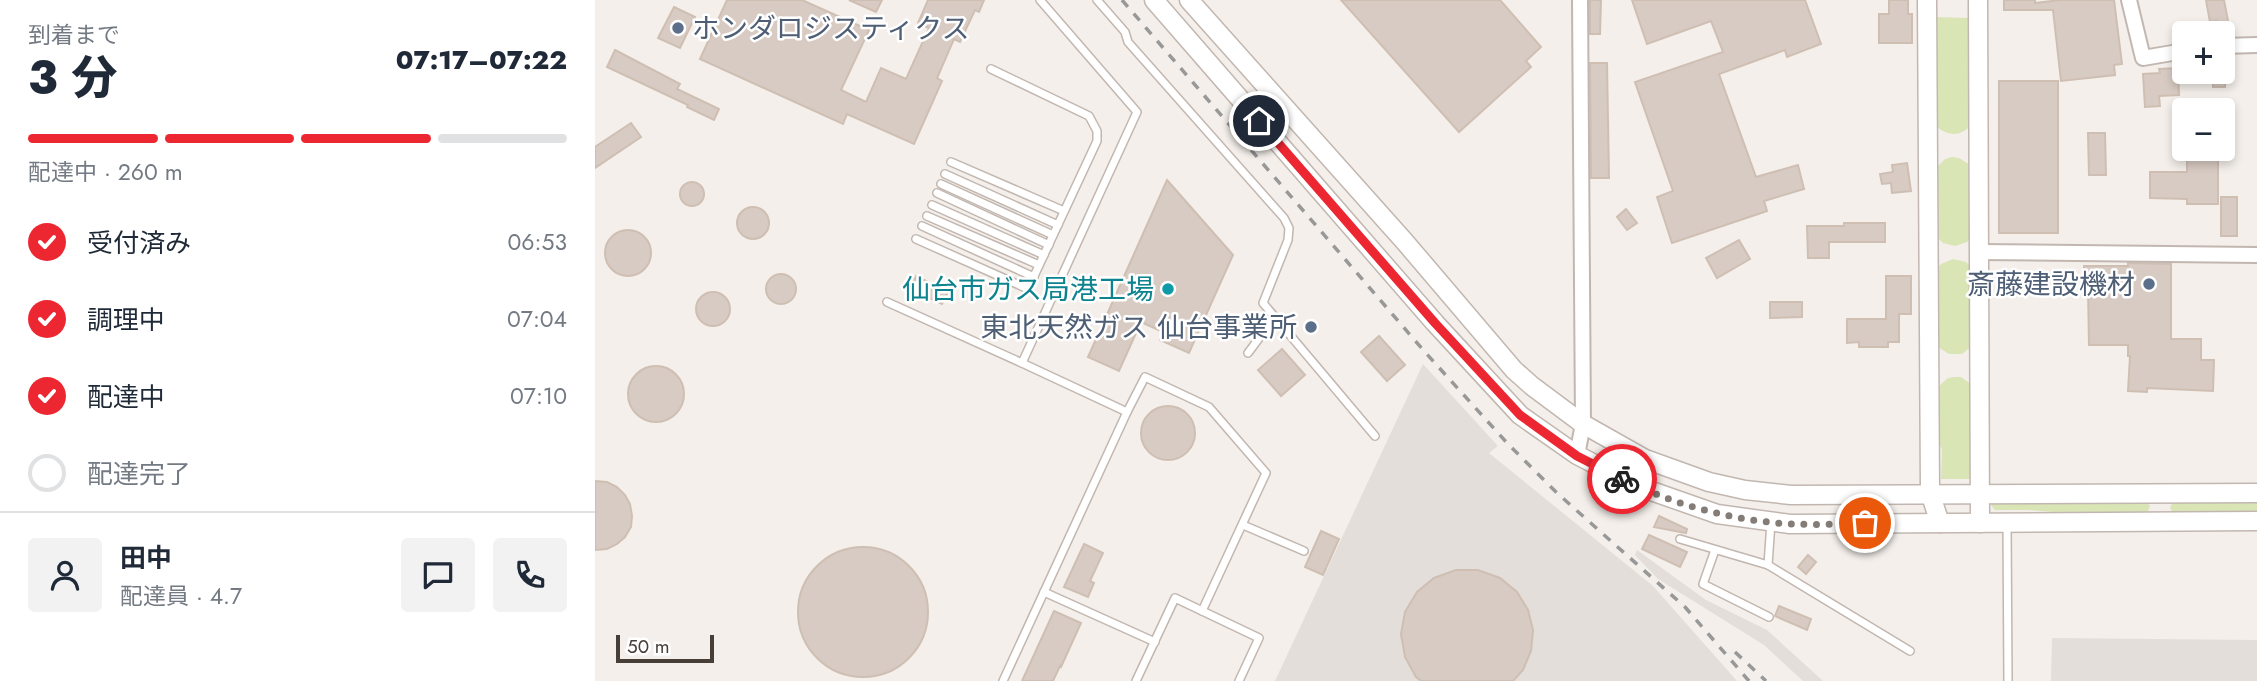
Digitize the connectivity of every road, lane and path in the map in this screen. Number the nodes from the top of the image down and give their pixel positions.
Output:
1 (1040, 0) edge
2 (1097, 0) edge
3 (1154, 0) edge
4 (1189, 0) edge
5 (1580, 0) edge
6 (1927, 0) edge
7 (1978, 0) edge
8 (2129, 0) edge
9 (2257, 45) edge
10 (2235, 46) edge
11 (2172, 53) edge
12 (992, 69) dead end
13 (951, 162) dead end
14 (945, 174) dead end
15 (941, 184) dead end
16 (937, 193) dead end
17 (932, 205) dead end
18 (1064, 211) junction
19 (927, 216) dead end
20 (1058, 225) junction
21 (922, 226) dead end
22 (1053, 235) junction
23 (916, 239) dead end
24 (1049, 245) junction
25 (1980, 252) junction
26 (1044, 255) junction
27 (2257, 255) edge
28 (1039, 265) junction
29 (1034, 277) junction
30 (887, 302) dead end
31 (1275, 317) junction
32 (1248, 353) dead end
33 (1022, 363) junction
34 (1127, 412) junction
35 (1583, 424) junction
36 (1375, 436) dead end
37 (1577, 456) junction
38 (1930, 493) junction
39 (1980, 493) junction
40 (2257, 493) edge
41 (2257, 521) edge
42 (1771, 522) junction
43 (1940, 523) junction
44 (1980, 523) junction
45 (2007, 523) junction
46 (1243, 525) junction
47 (1680, 539) dead end
48 (1715, 550) junction
49 (1304, 551) dead end
50 (1768, 565) junction
51 (1044, 592) junction
52 (1202, 611) junction
53 (1769, 617) dead end
54 (1155, 642) junction
55 (1910, 651) dead end
56 (1003, 681) edge
57 (1136, 681) edge
58 (1239, 681) edge
59 (2008, 681) edge

1 - 33 lane
2 - 31 lane
3 - 37 street
4 - 35 street
5 - 35 street
6 - 38 street
7 - 25 street
8 - 11 street
9 - 10 street
12 - 18 lane
13 - 18 lane
14 - 20 lane
15 - 22 lane
16 - 24 lane
17 - 26 lane
18 - 20 lane
19 - 28 lane
20 - 22 lane
21 - 29 lane
22 - 24 lane
23 - 29 lane
24 - 26 lane
25 - 27 street
25 - 39 street
26 - 28 lane
28 - 29 lane
30 - 33 lane
31 - 32 lane
31 - 36 lane
33 - 34 lane
34 - 46 lane
34 - 51 lane
35 - 37 street
35 - 38 street
37 - 42 street
38 - 39 street
38 - 43 street
39 - 40 street
39 - 44 street
41 - 45 street
42 - 43 street
42 - 50 lane
43 - 44 street
44 - 45 street
45 - 59 lane
46 - 49 lane
46 - 52 lane
47 - 48 lane
48 - 50 lane
48 - 53 lane
50 - 55 lane
51 - 54 lane
51 - 56 lane
52 - 54 lane
52 - 58 lane
54 - 57 lane

